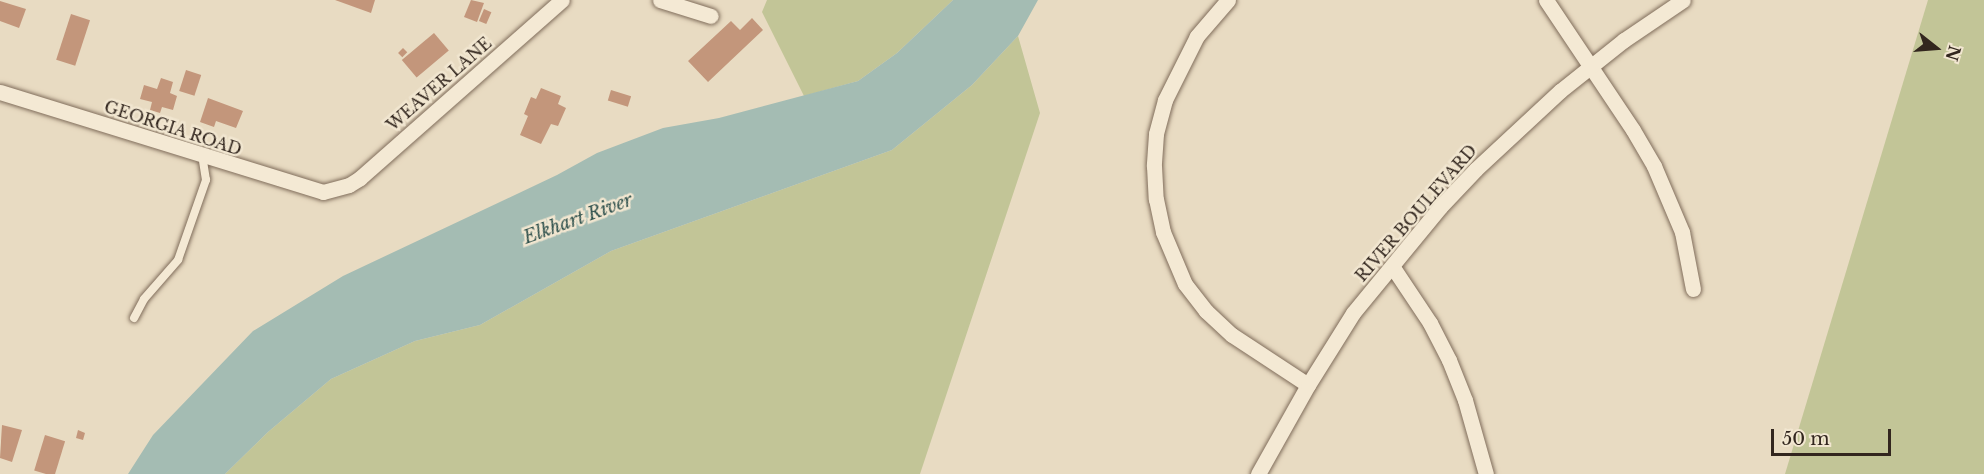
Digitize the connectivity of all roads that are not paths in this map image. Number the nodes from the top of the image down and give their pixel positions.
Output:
1 (562, 0) edge
2 (660, 0) edge
3 (1228, 0) edge
4 (1546, 0) edge
5 (1683, 0) edge
6 (711, 16) dead end
7 (1590, 66) junction
8 (0, 92) edge
9 (202, 156) junction
10 (337, 189) joint
11 (1392, 266) junction
12 (1693, 289) dead end
13 (134, 318) dead end
14 (1308, 385) junction
15 (1258, 474) edge
16 (1486, 474) edge

1 - 10 street, WEAVER LANE
2 - 6 street
3 - 14 street
4 - 7 street
5 - 7 street, RIVER BOULEVARD
7 - 11 street, RIVER BOULEVARD
7 - 12 street
8 - 9 street, GEORGIA ROAD
9 - 10 street, GEORGIA ROAD
9 - 13 lane
11 - 14 street, RIVER BOULEVARD
11 - 16 street
14 - 15 street, RIVER BOULEVARD

